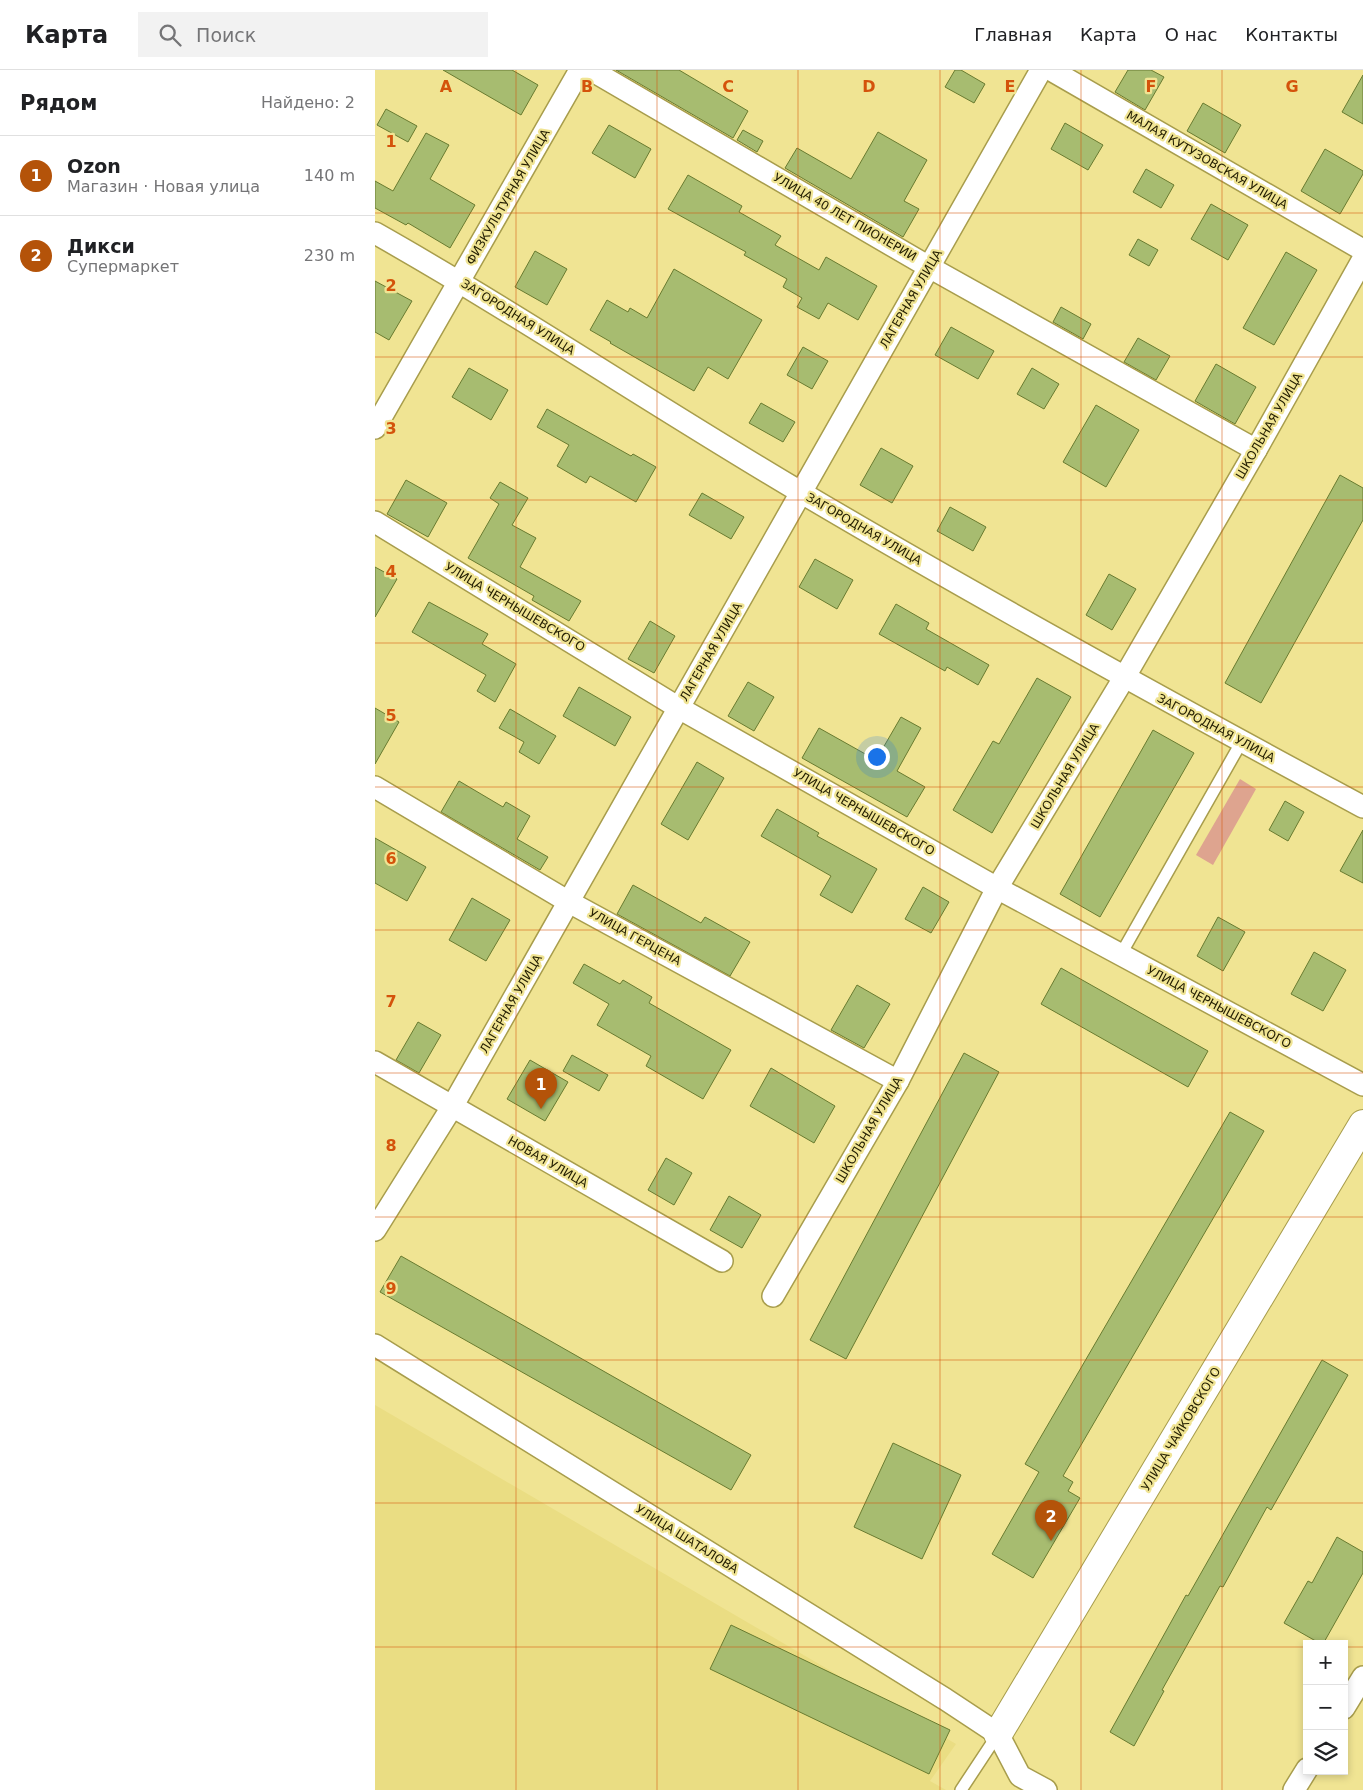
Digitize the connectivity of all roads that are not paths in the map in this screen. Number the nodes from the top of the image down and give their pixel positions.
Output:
1 (581, 70) edge
2 (591, 70) edge
3 (1041, 70) edge
4 (1051, 70) edge
5 (375, 233) edge
6 (1363, 250) edge
7 (1363, 259) edge
8 (929, 267) junction
9 (459, 281) junction
10 (375, 428) edge
11 (1256, 450) junction
12 (801, 492) junction
13 (375, 522) edge
14 (1124, 678) junction
15 (679, 708) junction
16 (1242, 742) junction
17 (375, 787) edge
18 (1363, 807) edge
19 (997, 888) junction
20 (569, 902) junction
21 (1121, 954) junction
22 (375, 1062) edge
23 (898, 1081) junction
24 (1363, 1084) edge
25 (452, 1107) junction
26 (1363, 1124) edge
27 (375, 1230) edge
28 (722, 1261) dead end
29 (773, 1296) dead end
30 (375, 1345) edge
31 (1363, 1677) edge
32 (1348, 1701) edge
33 (999, 1734) junction
34 (1303, 1775) edge
35 (961, 1790) edge
36 (1046, 1790) edge
37 (1294, 1790) edge

1 - 9 street, ФИЗКУЛЬТУРНАЯ УЛИЦА
2 - 8 street, УЛИЦА 40 ЛЕТ ПИОНЕРИИ
3 - 8 street, ЛАГЕРНАЯ УЛИЦА
4 - 6 street, МАЛАЯ КУТУЗОВСКАЯ УЛИЦА
5 - 9 street, ЗАГОРОДНАЯ УЛИЦА
7 - 11 street, ШКОЛЬНАЯ УЛИЦА
8 - 11 street, УЛИЦА 40 ЛЕТ ПИОНЕРИИ
8 - 12 street, ЛАГЕРНАЯ УЛИЦА
9 - 10 street, ФИЗКУЛЬТУРНАЯ УЛИЦА
9 - 12 street, ЗАГОРОДНАЯ УЛИЦА
11 - 14 street, ШКОЛЬНАЯ УЛИЦА
12 - 14 street, ЗАГОРОДНАЯ УЛИЦА
12 - 15 street, ЛАГЕРНАЯ УЛИЦА
13 - 15 street, УЛИЦА ЧЕРНЫШЕВСКОГО
14 - 16 street, ЗАГОРОДНАЯ УЛИЦА
14 - 19 street, ШКОЛЬНАЯ УЛИЦА
15 - 19 street, УЛИЦА ЧЕРНЫШЕВСКОГО
15 - 20 street, ЛАГЕРНАЯ УЛИЦА
16 - 18 street, ЗАГОРОДНАЯ УЛИЦА
16 - 21 lane
17 - 20 street, УЛИЦА ГЕРЦЕНА
19 - 21 street, УЛИЦА ЧЕРНЫШЕВСКОГО
19 - 23 street, ШКОЛЬНАЯ УЛИЦА
20 - 23 street, УЛИЦА ГЕРЦЕНА
20 - 25 street, ЛАГЕРНАЯ УЛИЦА
21 - 24 street, УЛИЦА ЧЕРНЫШЕВСКОГО
22 - 25 street, НОВАЯ УЛИЦА
23 - 29 street, ШКОЛЬНАЯ УЛИЦА
25 - 27 street, ЛАГЕРНАЯ УЛИЦА
25 - 28 street, НОВАЯ УЛИЦА
26 - 33 street, УЛИЦА ЧАЙКОВСКОГО
30 - 33 street, УЛИЦА ШАТАЛОВА
31 - 32 street
33 - 35 lane
33 - 36 street
34 - 37 street

